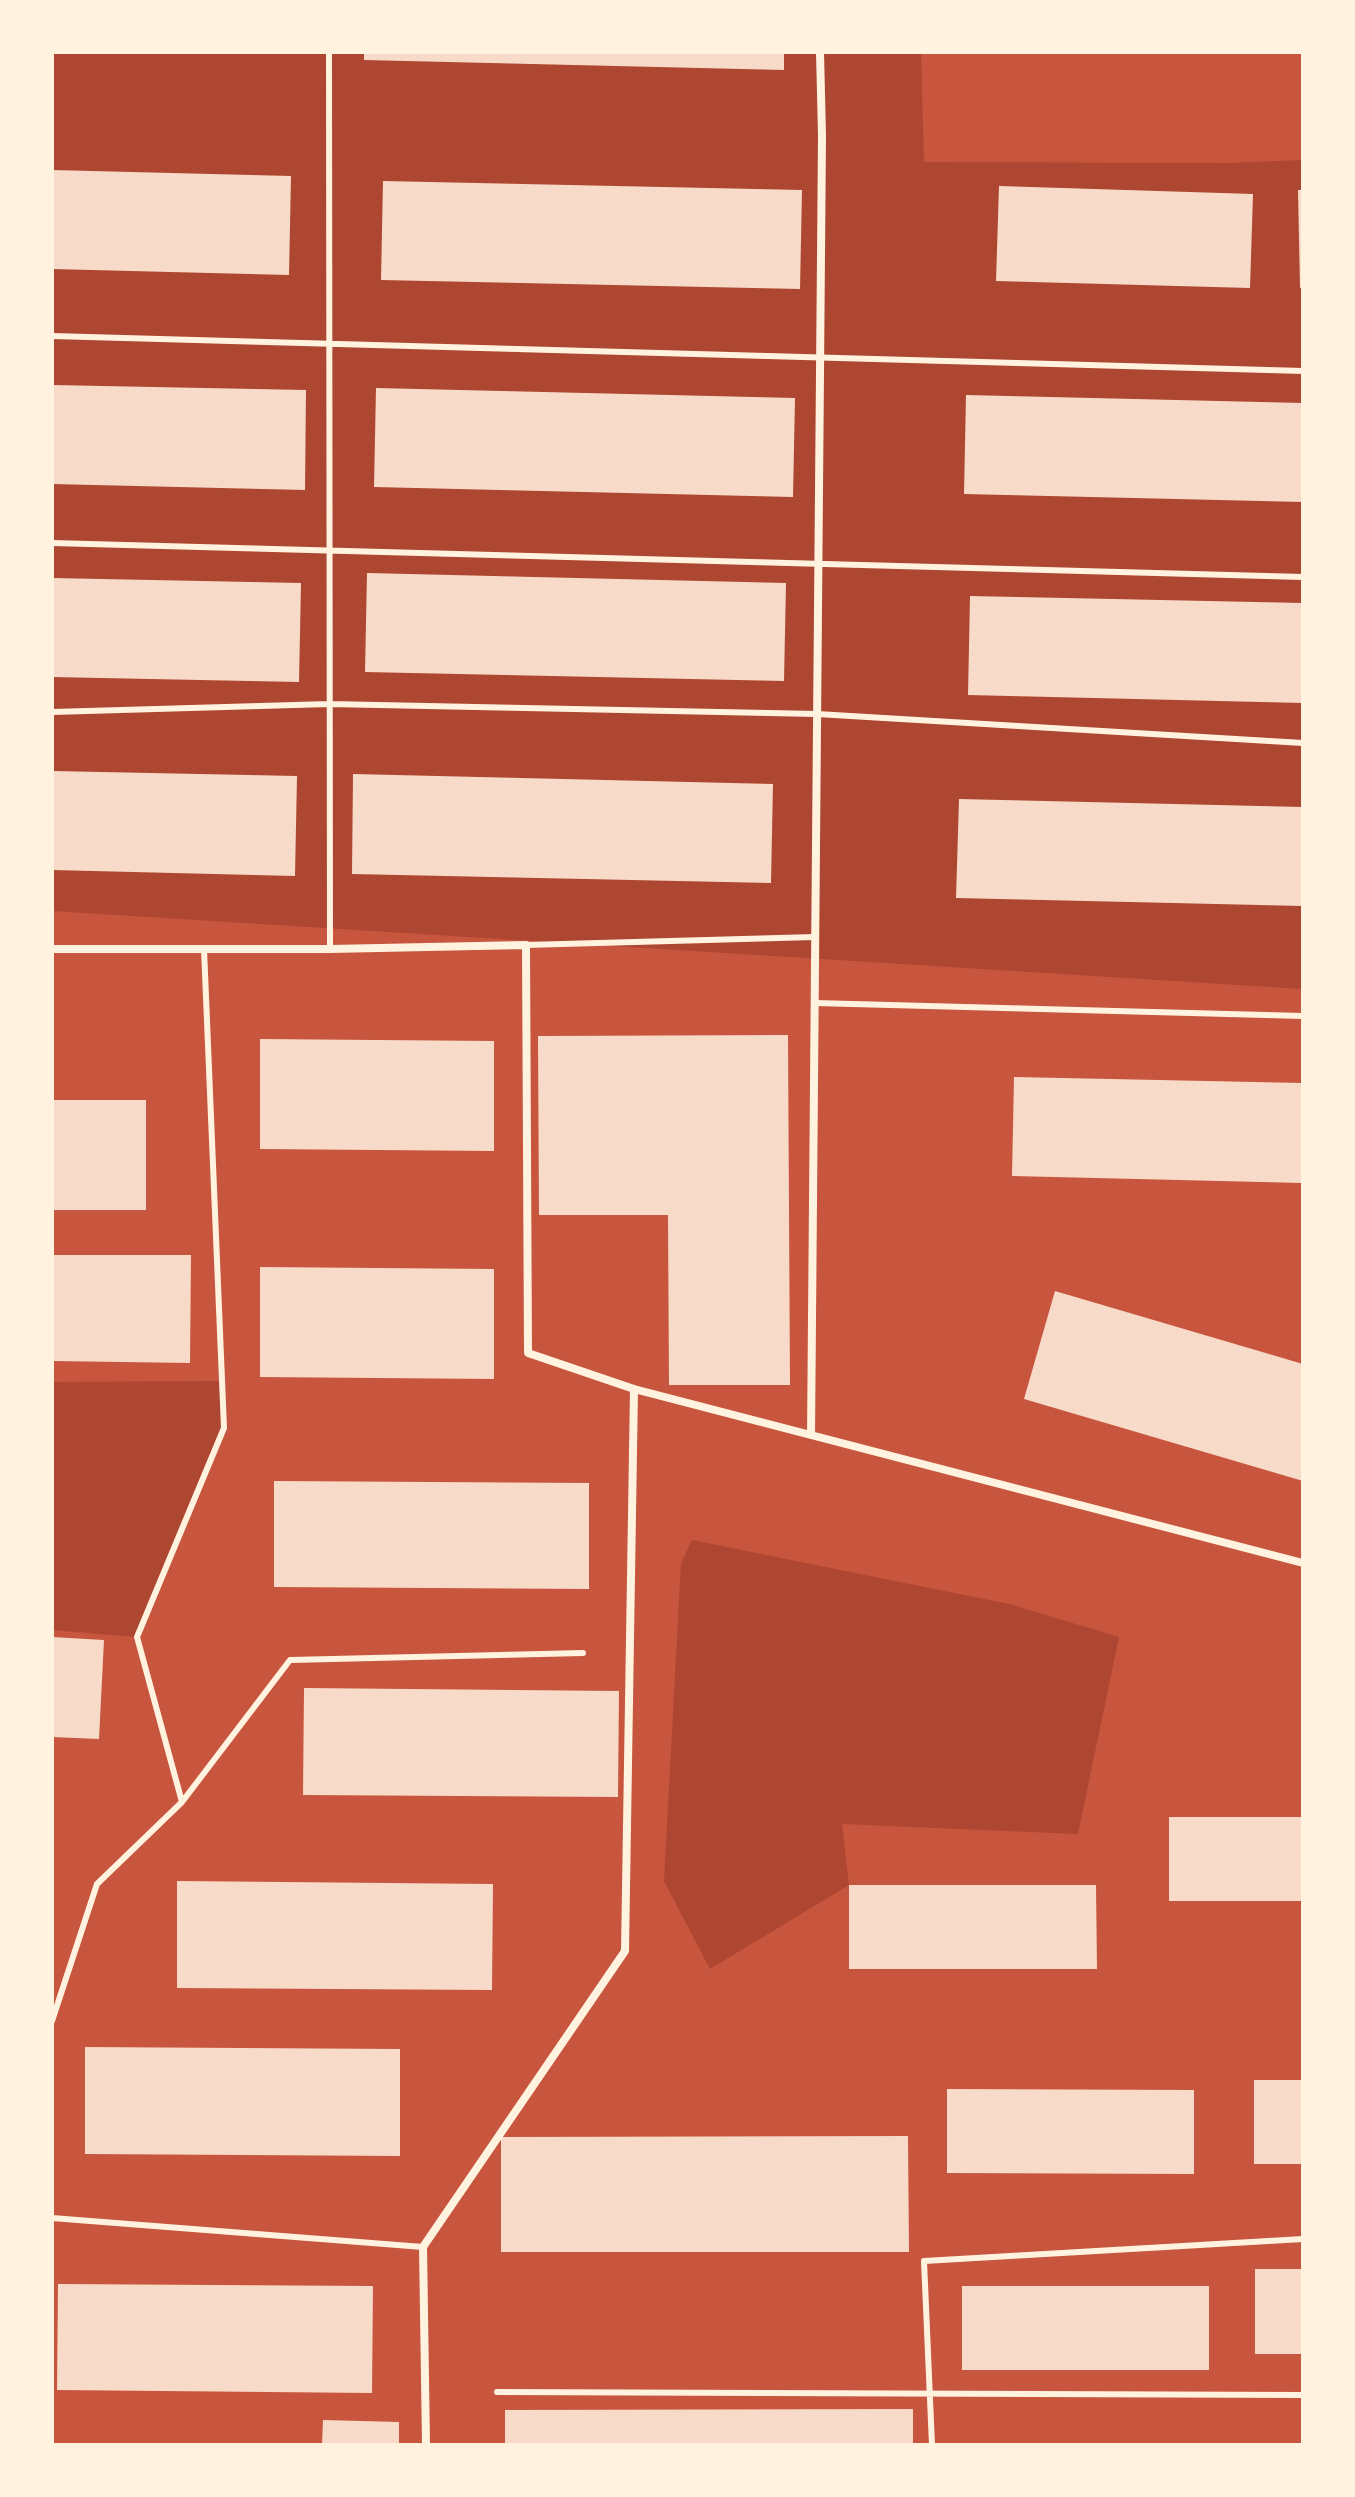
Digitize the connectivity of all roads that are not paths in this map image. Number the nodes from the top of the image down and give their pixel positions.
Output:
1 (329, 52) edge
2 (820, 52) edge
3 (52, 336) edge
4 (329, 344) junction
5 (820, 357) junction
6 (1303, 371) edge
7 (52, 543) edge
8 (329, 551) junction
9 (818, 564) junction
10 (1303, 577) edge
11 (329, 704) junction
12 (52, 712) edge
13 (817, 714) junction
14 (1303, 743) edge
15 (815, 937) junction
16 (526, 945) junction
17 (52, 949) edge
18 (204, 949) junction
19 (330, 949) junction
20 (815, 1003) junction
21 (1303, 1016) edge
22 (634, 1389) junction
23 (811, 1435) junction
24 (1303, 1563) edge
25 (583, 1653) dead end
26 (182, 1802) junction
27 (52, 2021) edge
28 (52, 2218) edge
29 (1303, 2239) edge
30 (423, 2247) junction
31 (497, 2392) dead end
32 (929, 2394) junction
33 (1303, 2395) edge
34 (426, 2445) edge
35 (932, 2445) edge

1 - 4 lane
2 - 5 street
3 - 4 lane
4 - 5 lane
4 - 8 lane
5 - 6 lane
5 - 9 street
7 - 8 lane
8 - 9 lane
8 - 11 lane
9 - 10 lane
9 - 13 street
11 - 12 lane
11 - 13 lane
11 - 19 lane
13 - 14 lane
13 - 15 street
15 - 16 lane
15 - 20 street
16 - 19 street
16 - 22 street
17 - 18 street
18 - 19 street
18 - 26 lane
20 - 21 lane
20 - 23 street
22 - 23 street
22 - 30 street
23 - 24 street
25 - 26 lane
26 - 27 lane
28 - 30 lane
29 - 32 lane
30 - 34 street
31 - 32 lane
32 - 33 lane
32 - 35 lane

